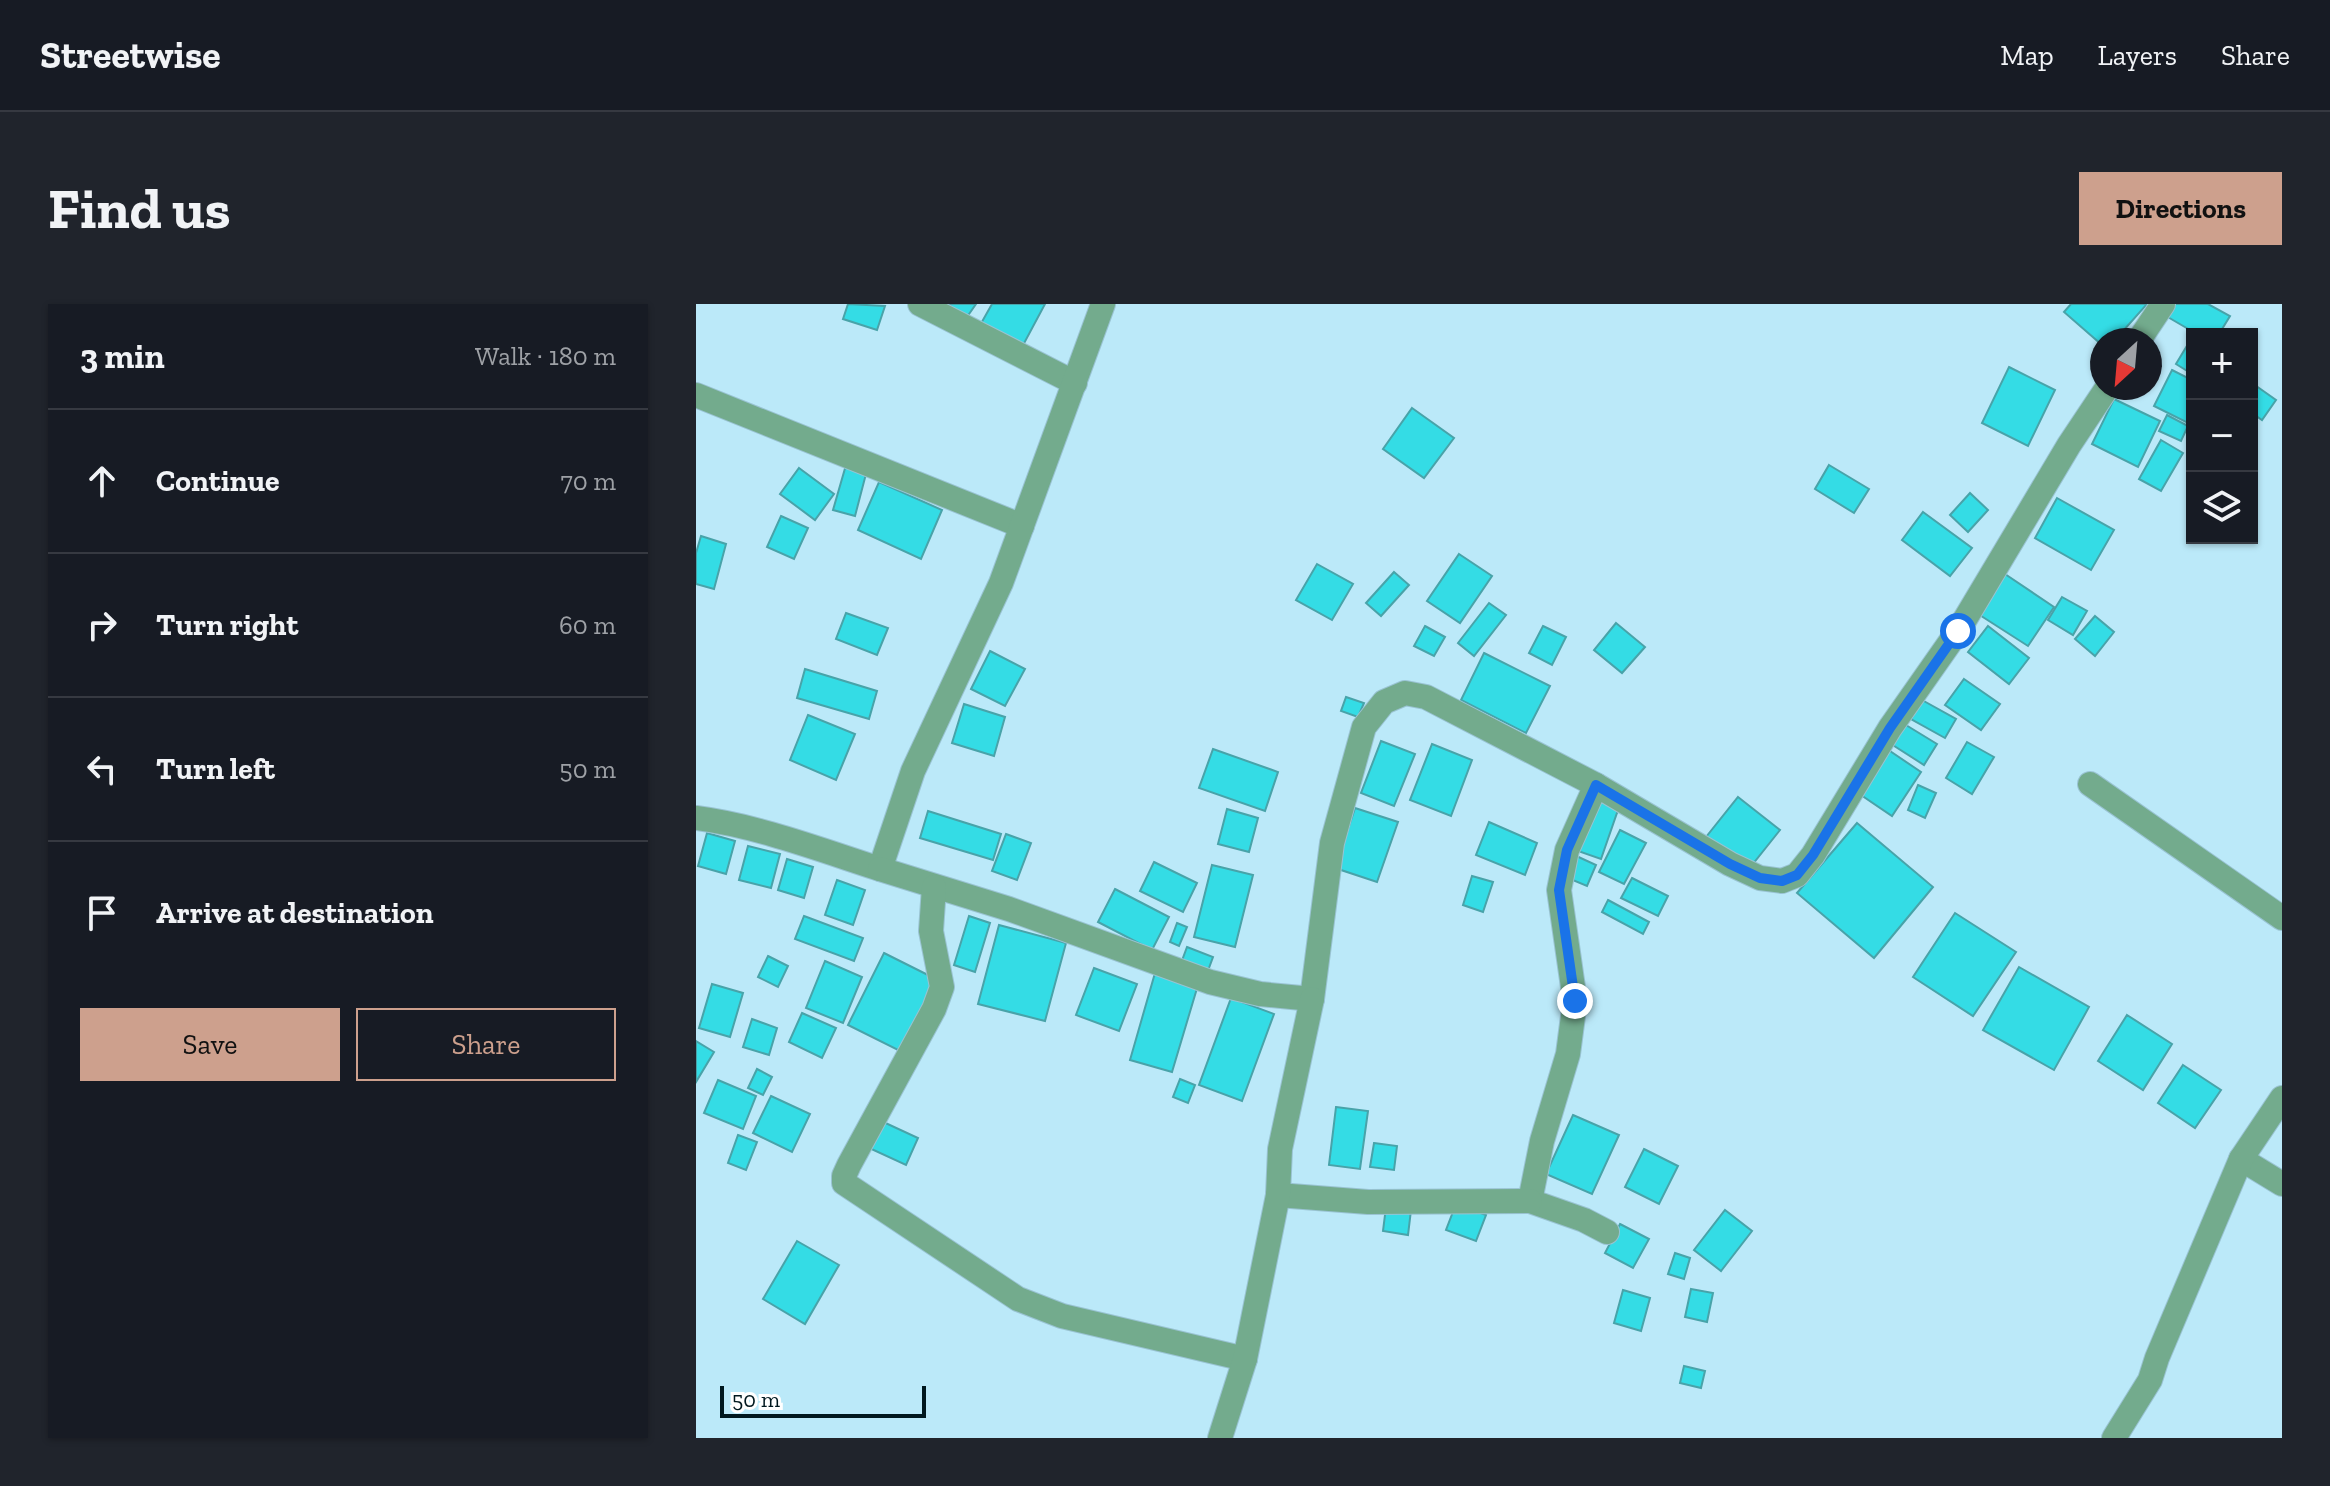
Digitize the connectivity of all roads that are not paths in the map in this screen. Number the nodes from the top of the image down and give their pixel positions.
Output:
1 (920, 304) edge
2 (1103, 304) edge
3 (2163, 304) edge
4 (2147, 328) edge
5 (1075, 383) junction
6 (696, 395) edge
7 (2099, 400) edge
8 (1022, 526) junction
9 (2090, 784) dead end
10 (1596, 785) junction
11 (696, 818) edge
12 (880, 869) junction
13 (934, 887) junction
14 (2282, 918) edge
15 (1312, 999) junction
16 (2282, 1098) edge
17 (2241, 1159) junction
18 (2282, 1184) edge
19 (1278, 1195) junction
20 (1530, 1201) junction
21 (1607, 1232) dead end
22 (1245, 1359) junction
23 (1220, 1438) edge
24 (2114, 1438) edge

1 - 5 street
2 - 5 street
3 - 4 street
5 - 8 street
6 - 8 street
7 - 10 street
8 - 12 street
9 - 14 street
10 - 15 street
10 - 20 street
11 - 12 street
12 - 13 street
13 - 15 street
13 - 22 street
15 - 19 street
16 - 17 street
17 - 18 street
17 - 24 street
19 - 20 street
19 - 22 street
20 - 21 street
22 - 23 street

